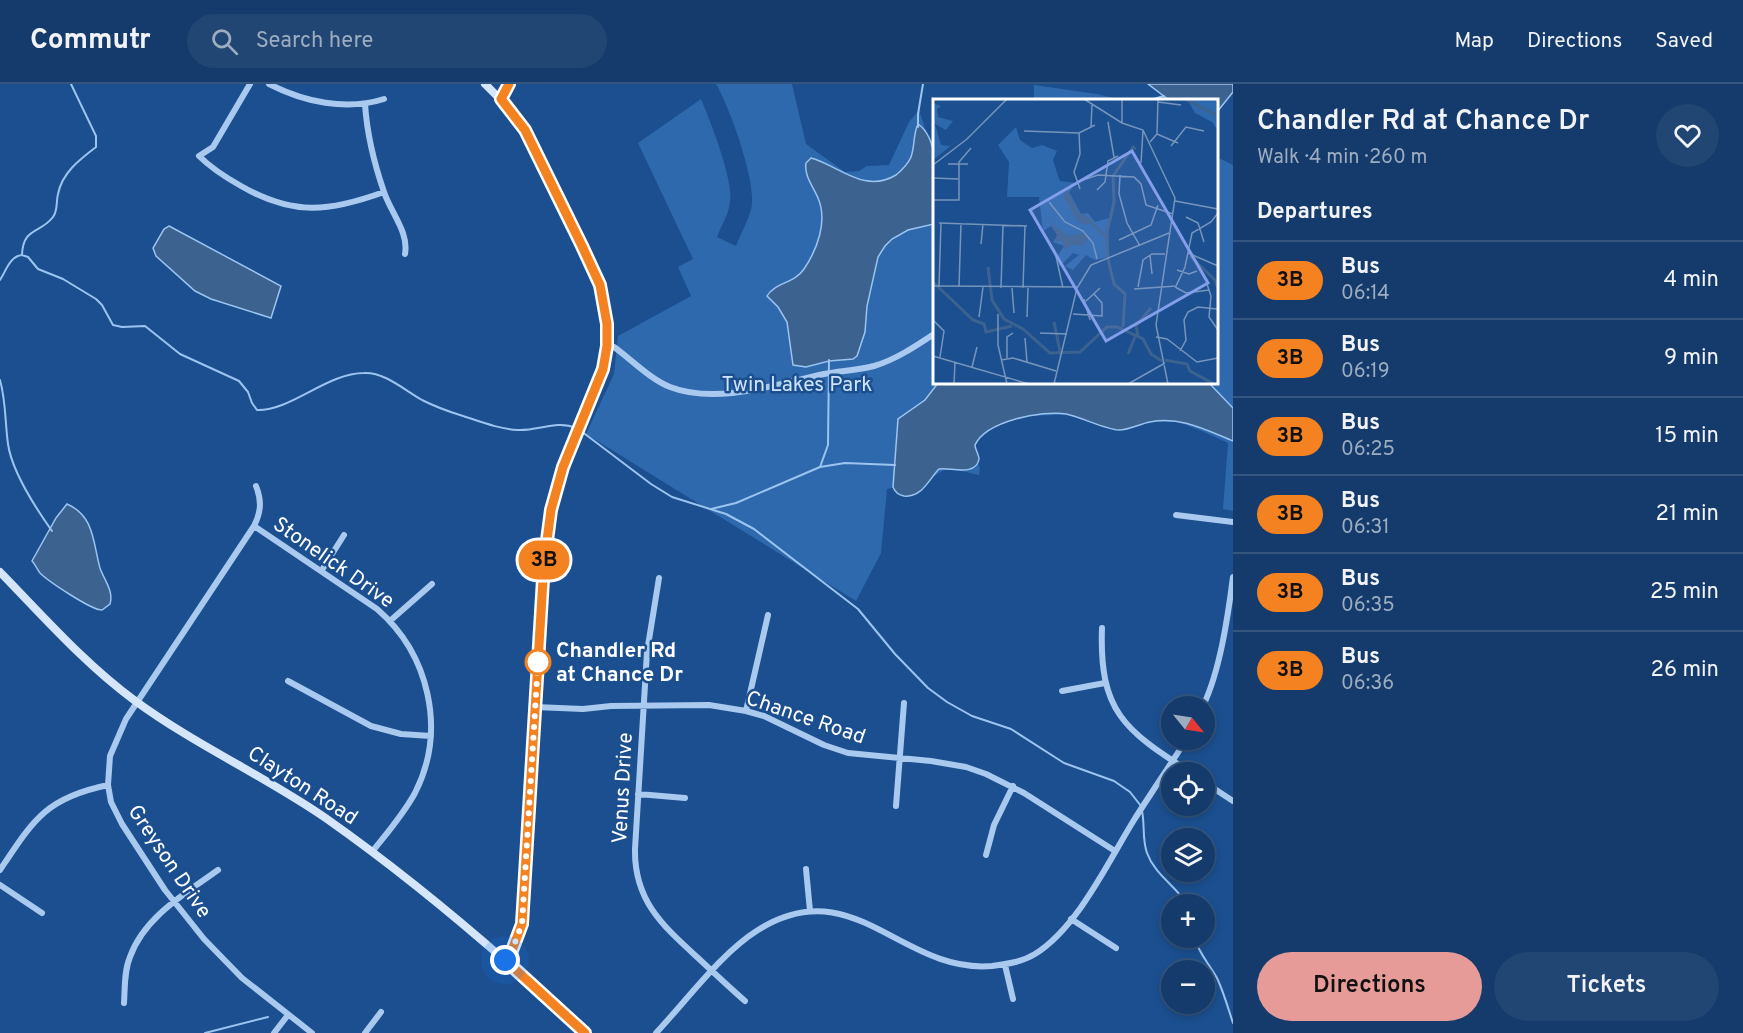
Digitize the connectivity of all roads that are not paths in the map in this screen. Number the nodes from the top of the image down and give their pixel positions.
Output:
1 (250, 84) edge
2 (269, 84) edge
3 (485, 84) edge
4 (509, 84) edge
5 (384, 99) dead end
6 (501, 99) junction
7 (365, 104) junction
8 (384, 192) junction
9 (405, 254) dead end
10 (933, 335) edge
11 (607, 346) junction
12 (256, 486) dead end
13 (1176, 515) dead end
14 (1233, 522) edge
15 (254, 526) junction
16 (344, 535) dead end
17 (322, 570) junction
18 (0, 572) edge
19 (1233, 577) edge
20 (659, 578) dead end
21 (432, 584) dead end
22 (768, 615) dead end
23 (390, 620) junction
24 (1102, 628) dead end
25 (288, 681) dead end
26 (1105, 683) junction
27 (1062, 691) dead end
28 (1206, 696) edge
29 (136, 701) junction
30 (904, 703) dead end
31 (644, 706) junction
32 (535, 707) junction
33 (746, 711) junction
34 (430, 736) junction
35 (1180, 750) edge
36 (900, 758) junction
37 (1173, 762) joint
38 (1161, 780) edge
39 (108, 785) junction
40 (1013, 786) junction
41 (1215, 789) edge
42 (638, 794) junction
43 (685, 798) dead end
44 (1233, 801) edge
45 (896, 806) dead end
46 (1115, 851) junction
47 (372, 852) junction
48 (986, 855) dead end
49 (806, 869) dead end
50 (0, 870) edge
51 (218, 870) dead end
52 (0, 885) edge
53 (174, 902) junction
54 (810, 911) junction
55 (42, 913) dead end
56 (1071, 919) junction
57 (1116, 948) dead end
58 (505, 960) junction
59 (1005, 965) junction
60 (713, 971) junction
61 (1013, 999) dead end
62 (745, 1002) dead end
63 (124, 1003) dead end
64 (381, 1012) dead end
65 (288, 1015) junction
66 (274, 1033) edge
67 (312, 1033) edge
68 (365, 1033) edge
69 (585, 1033) edge
70 (656, 1033) edge

1 - 8 street
2 - 7 street
3 - 6 street
4 - 6 street
5 - 7 street
6 - 11 street
7 - 8 street
8 - 9 street
10 - 11 street
11 - 32 street
12 - 15 street, Greyson Drive
13 - 14 street
15 - 17 street, Stonelick Drive
15 - 29 street, Greyson Drive
16 - 17 street
17 - 23 street, Stonelick Drive
18 - 29 street, Clayton Road
19 - 28 street
20 - 31 street, Venus Drive
21 - 23 street
22 - 33 street
23 - 34 street, Stonelick Drive
24 - 26 street
25 - 34 street
26 - 27 street
26 - 37 street
29 - 39 street, Greyson Drive
29 - 47 street, Clayton Road
30 - 36 street
31 - 32 street, Chance Road
31 - 33 street, Chance Road
31 - 42 street, Venus Drive
32 - 58 street
33 - 36 street, Chance Road
34 - 47 street, Stonelick Drive
35 - 37 street
36 - 40 street, Chance Road
36 - 45 street
38 - 46 street
39 - 50 street
39 - 53 street, Greyson Drive
40 - 46 street, Chance Road
40 - 48 street
41 - 44 street
42 - 43 street
42 - 60 street, Venus Drive
46 - 56 street
47 - 58 street, Clayton Road
49 - 54 street
51 - 53 street
52 - 55 street
53 - 63 street
53 - 65 street, Greyson Drive
54 - 59 street
54 - 60 street
56 - 57 street
56 - 59 street
58 - 69 street, Clayton Road
59 - 61 street
60 - 62 street, Venus Drive
60 - 70 street
64 - 68 street
65 - 66 street
65 - 67 street, Greyson Drive

